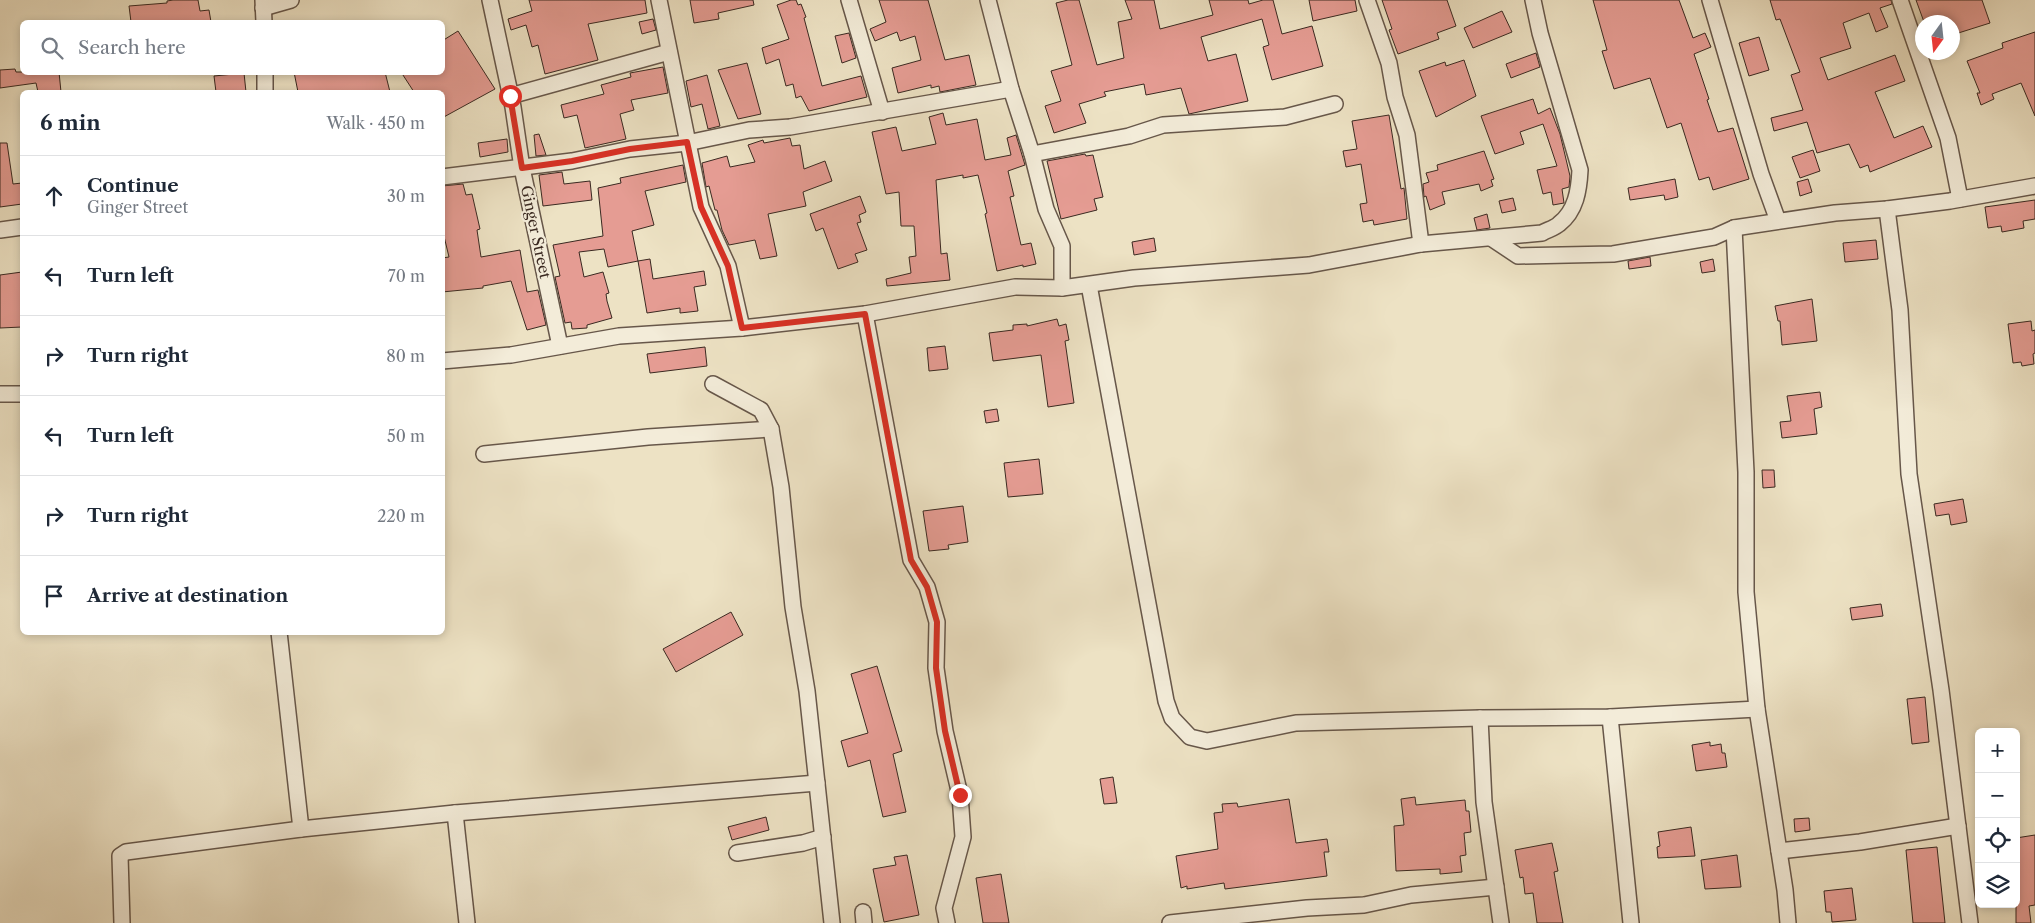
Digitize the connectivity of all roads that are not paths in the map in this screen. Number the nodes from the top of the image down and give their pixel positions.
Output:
1 (291, 0) edge
2 (490, 0) edge
3 (659, 0) edge
4 (849, 0) edge
5 (988, 0) edge
6 (1368, 0) edge
7 (1533, 0) edge
8 (1710, 0) edge
9 (1900, 0) edge
10 (263, 10) edge
11 (669, 52) junction
12 (264, 75) edge
13 (1011, 88) junction
14 (265, 90) edge
15 (510, 96) junction
16 (1335, 104) dead end
17 (882, 112) junction
18 (687, 142) junction
19 (1032, 154) junction
20 (522, 168) junction
21 (445, 177) edge
22 (2035, 186) edge
23 (1960, 199) junction
24 (1887, 209) junction
25 (1778, 221) junction
26 (20, 227) edge
27 (1734, 228) junction
28 (0, 230) edge
29 (1491, 238) junction
30 (1421, 244) junction
31 (1089, 285) junction
32 (1062, 288) junction
33 (865, 314) junction
34 (742, 328) junction
35 (560, 346) junction
36 (445, 361) edge
37 (713, 384) dead end
38 (0, 394) edge
39 (20, 394) edge
40 (771, 429) junction
41 (484, 454) dead end
42 (279, 635) edge
43 (1757, 709) junction
44 (1610, 717) junction
45 (1480, 718) junction
46 (817, 783) junction
47 (455, 813) junction
48 (1958, 826) junction
49 (301, 829) junction
50 (823, 837) junction
51 (1779, 851) junction
52 (737, 853) dead end
53 (1496, 887) junction
54 (122, 923) edge
55 (467, 923) edge
56 (832, 923) edge
57 (947, 923) edge
58 (1170, 923) edge
59 (1501, 923) edge
60 (1631, 923) edge
61 (1788, 923) edge
62 (1970, 923) edge

1 - 10 street
2 - 15 street, Ginger Street
3 - 11 street
4 - 17 street
5 - 13 street
6 - 30 street
7 - 29 street
8 - 25 street
9 - 23 street
11 - 15 street
11 - 18 street
12 - 14 street
13 - 17 street
13 - 19 street
15 - 20 street, Ginger Street
16 - 19 street
17 - 18 street
18 - 20 street
18 - 34 street
19 - 32 street
20 - 21 street
20 - 35 street, Ginger Street
22 - 23 street
23 - 24 street
24 - 25 street
24 - 48 street
25 - 27 street
26 - 28 street
27 - 29 street
27 - 43 street
29 - 30 street
30 - 31 street
31 - 32 street
31 - 45 street
32 - 33 street
33 - 34 street
33 - 57 street
34 - 35 street
35 - 36 street
37 - 40 street
38 - 39 street
40 - 41 street
40 - 46 street
42 - 49 street
43 - 44 street
43 - 51 street
44 - 45 street
44 - 60 street
45 - 53 street
46 - 47 street
46 - 50 street
47 - 49 street
47 - 55 street
48 - 51 street
48 - 62 street
49 - 54 street
50 - 52 street
50 - 56 street
51 - 61 street
53 - 58 street
53 - 59 street

